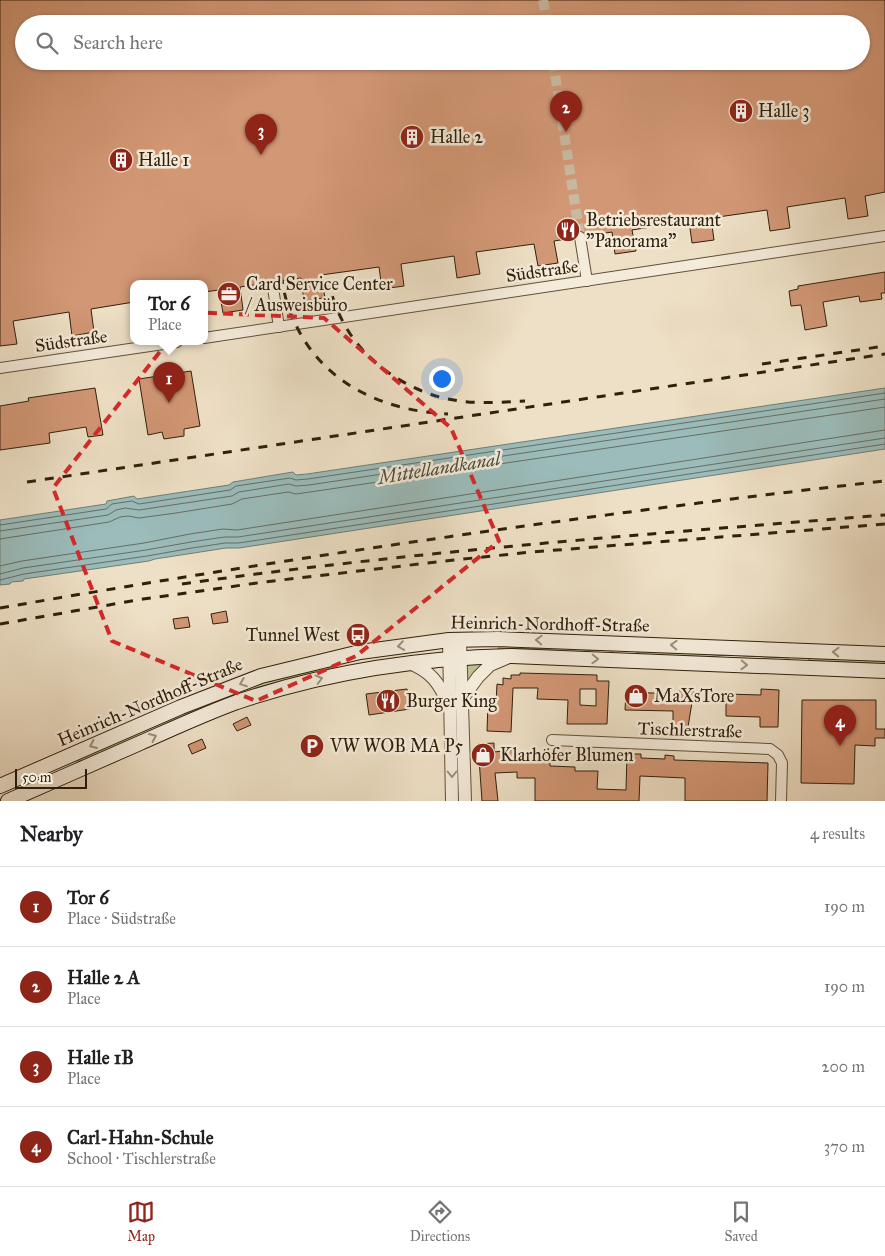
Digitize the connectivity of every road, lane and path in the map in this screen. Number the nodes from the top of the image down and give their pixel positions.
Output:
1 (885, 236) edge
2 (580, 237) tunnel mouth
3 (586, 281) junction
4 (273, 288) dead end
5 (279, 327) junction
6 (208, 337) edge
7 (156, 345) edge
8 (0, 368) edge
9 (455, 640) junction
10 (885, 654) edge
11 (512, 656) junction
12 (455, 658) junction
13 (409, 662) junction
14 (885, 671) edge
15 (462, 699) junction
16 (451, 711) junction
17 (552, 740) dead end
18 (0, 786) edge
19 (8, 801) edge
20 (452, 801) edge
21 (465, 801) edge
22 (781, 801) edge

1 - 3 street, Südstraße
2 - 3 street
3 - 5 street, Südstraße
4 - 5 street
5 - 6 street, Südstraße
7 - 8 street, Südstraße
10 -> 9 main road, Heinrich-Nordhoff-Straße
9 - 12 street
9 -> 18 main road, Heinrich-Nordhoff-Straße
11 - 12 main road, Heinrich-Nordhoff-Straße
11 -> 14 main road, Heinrich-Nordhoff-Straße
11 - 15 street
12 - 13 main road, Heinrich-Nordhoff-Straße
12 - 15 street
12 - 16 street
13 - 16 street
19 -> 13 main road, Heinrich-Nordhoff-Straße
15 - 21 street
16 -> 20 street
17 - 22 street, Tischlerstraße

